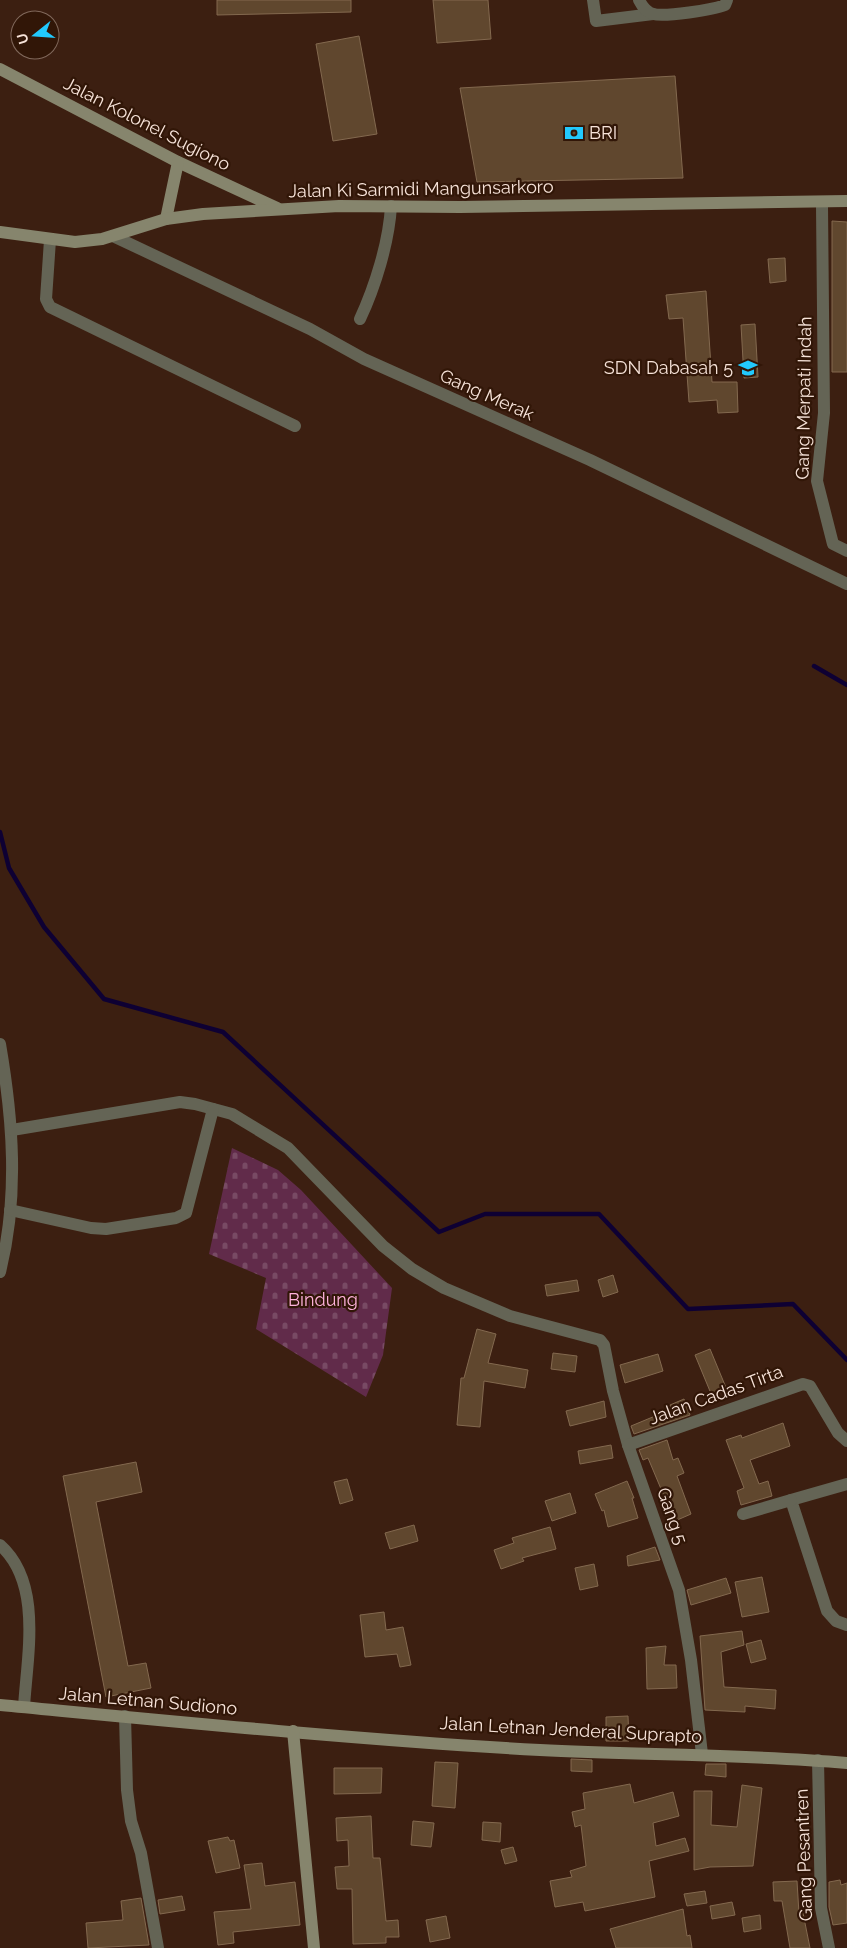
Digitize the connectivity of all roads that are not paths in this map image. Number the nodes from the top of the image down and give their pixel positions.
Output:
1 (592, 0) edge
2 (639, 0) edge
3 (727, 0) edge
4 (653, 14) junction
5 (0, 69) edge
6 (178, 162) junction
7 (847, 201) edge
8 (391, 206) junction
9 (822, 206) dead end
10 (278, 208) junction
11 (166, 219) junction
12 (0, 232) edge
13 (113, 236) junction
14 (50, 240) junction
15 (360, 319) dead end
16 (295, 426) dead end
17 (847, 551) edge
18 (847, 584) edge
19 (0, 1044) edge
20 (213, 1109) junction
21 (12, 1130) junction
22 (10, 1210) junction
23 (0, 1272) edge
24 (847, 1441) edge
25 (628, 1445) junction
26 (847, 1484) edge
27 (791, 1500) junction
28 (743, 1514) dead end
29 (0, 1545) edge
30 (847, 1625) edge
31 (0, 1705) edge
32 (24, 1707) junction
33 (125, 1716) junction
34 (293, 1731) junction
35 (702, 1754) junction
36 (818, 1760) junction
37 (847, 1763) edge
38 (158, 1948) edge
39 (314, 1948) edge
40 (830, 1948) edge

1 - 4 street
2 - 4 street
3 - 4 street
5 - 6 main road, Jalan Kolonel Sugiono
6 - 10 main road, Jalan Kolonel Sugiono
6 - 11 main road
7 - 8 main road, Jalan Ki Sarmidi Mangunsarkoro
8 - 10 main road, Jalan Ki Sarmidi Mangunsarkoro
8 - 15 street
9 - 17 street, Gang Merpati Indah
10 - 11 main road, Jalan Ki Sarmidi Mangunsarkoro
11 - 13 main road, Jalan Ki Sarmidi Mangunsarkoro
12 - 14 main road, Jalan Ki Sarmidi Mangunsarkoro
13 - 14 main road, Jalan Ki Sarmidi Mangunsarkoro
13 - 18 street, Gang Merak
14 - 16 street
19 - 21 street
20 - 21 street
20 - 22 street
20 - 25 street, Gang 5
21 - 22 street
22 - 23 street
24 - 25 street, Jalan Cadas Tirta
25 - 35 street, Gang 5
26 - 27 street
27 - 28 street
27 - 30 street
29 - 32 street
31 - 32 main road, Jalan Letnan Sudiono
32 - 33 main road, Jalan Letnan Sudiono
33 - 34 main road, Jalan Letnan Sudiono
33 - 38 street
34 - 35 main road, Jalan Letnan Jenderal Suprapto
34 - 39 main road
35 - 36 main road, Jalan Letnan Jenderal Suprapto
36 - 37 main road, Jalan Letnan Jenderal Suprapto
36 - 40 street, Gang Pesantren

